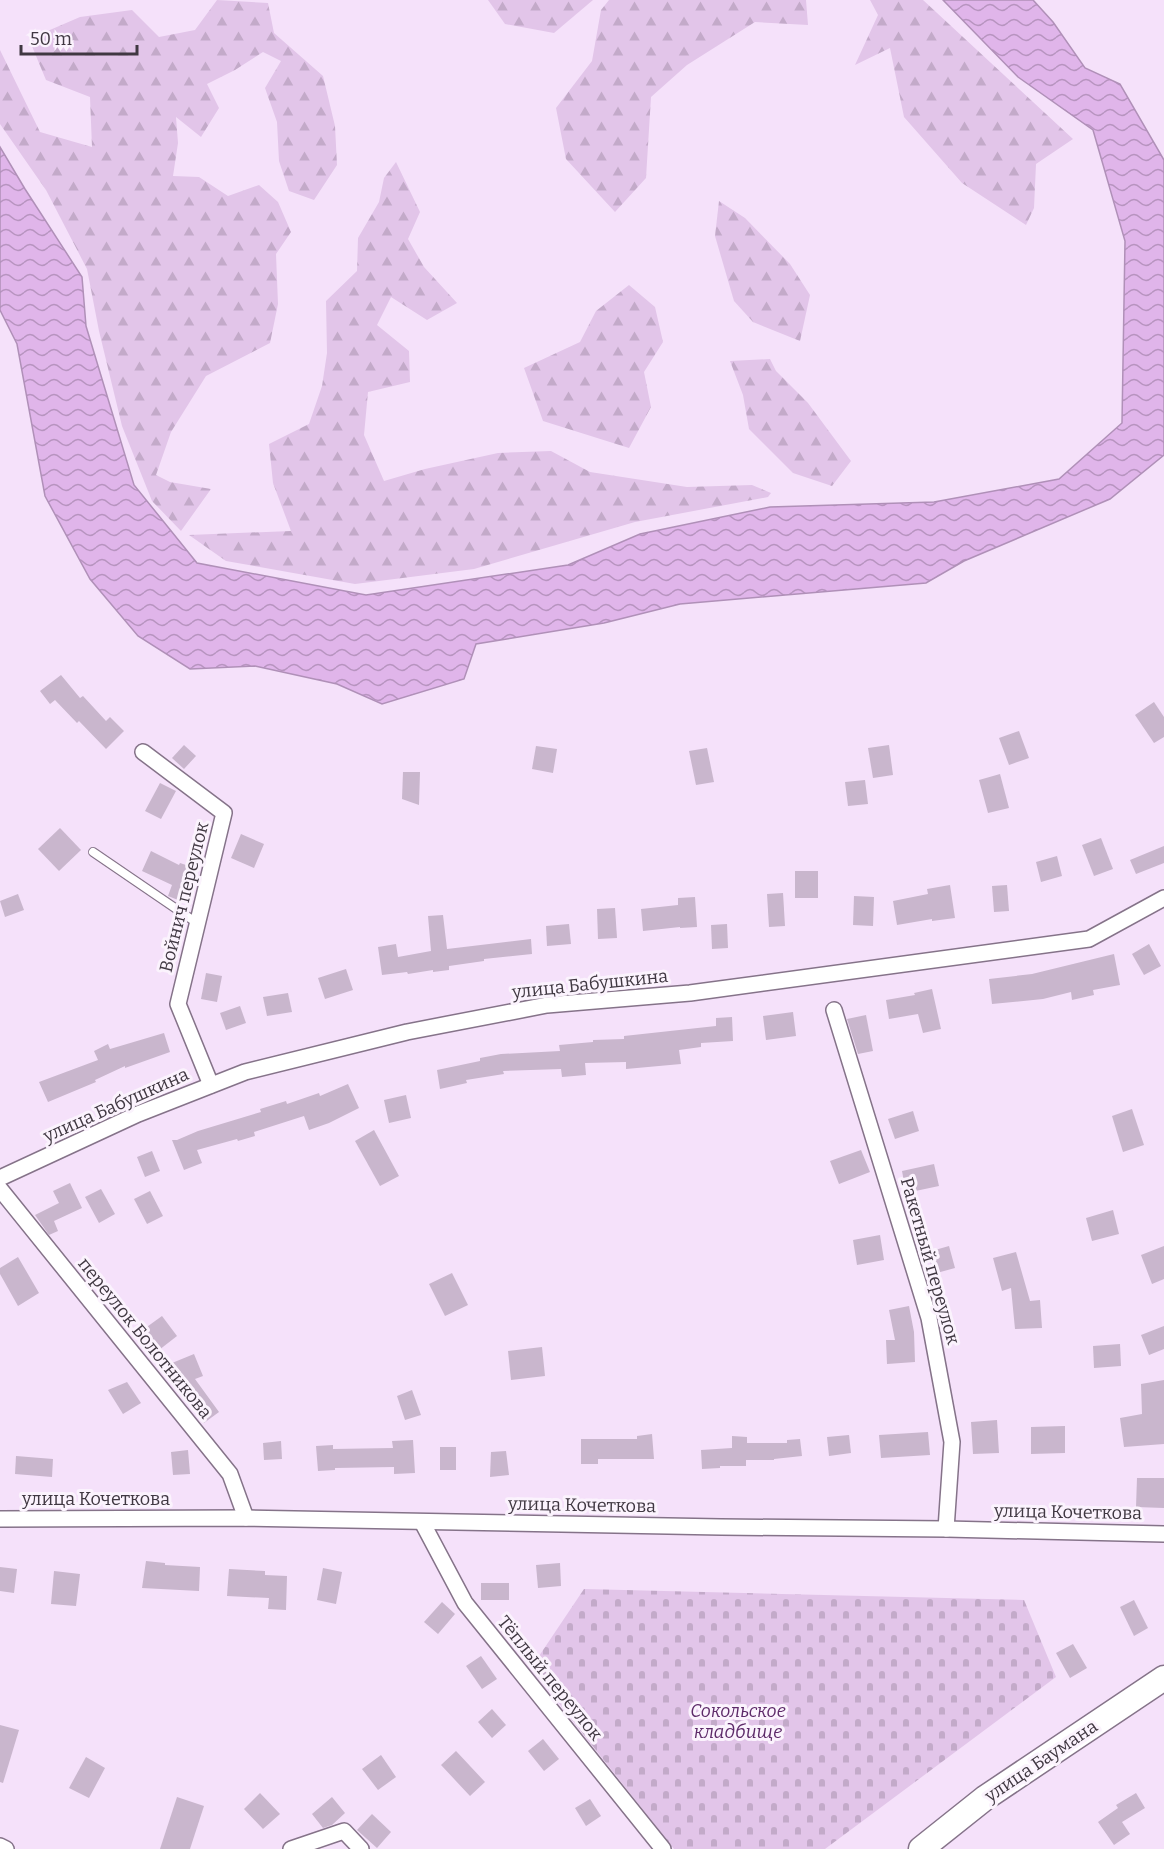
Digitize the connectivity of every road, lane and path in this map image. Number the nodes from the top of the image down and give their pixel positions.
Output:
1 (143, 752) dead end
2 (93, 852) dead end
3 (1164, 898) edge
4 (197, 923) junction
5 (834, 1010) dead end
6 (211, 1085) junction
7 (0, 1178) edge
8 (0, 1189) edge
9 (246, 1518) junction
10 (0, 1519) edge
11 (422, 1522) junction
12 (946, 1528) junction
13 (1164, 1534) edge
14 (1164, 1678) edge
15 (0, 1846) edge
16 (6, 1849) edge
17 (291, 1849) edge
18 (361, 1849) edge
19 (663, 1849) edge
20 (921, 1849) edge

1 - 4 street, Войнич переулок
2 - 4 lane
3 - 6 street, улица Бабушкина
4 - 6 street, Войнич переулок
5 - 12 street, Ракетный переулок
6 - 7 street, улица Бабушкина
8 - 9 street, переулок Болотникова
9 - 10 street, улица Кочеткова
9 - 11 street, улица Кочеткова
11 - 12 street, улица Кочеткова
11 - 19 street, Тёплый переулок
12 - 13 street, улица Кочеткова
14 - 20 main road, улица Баумана
15 - 16 street
17 - 18 street

